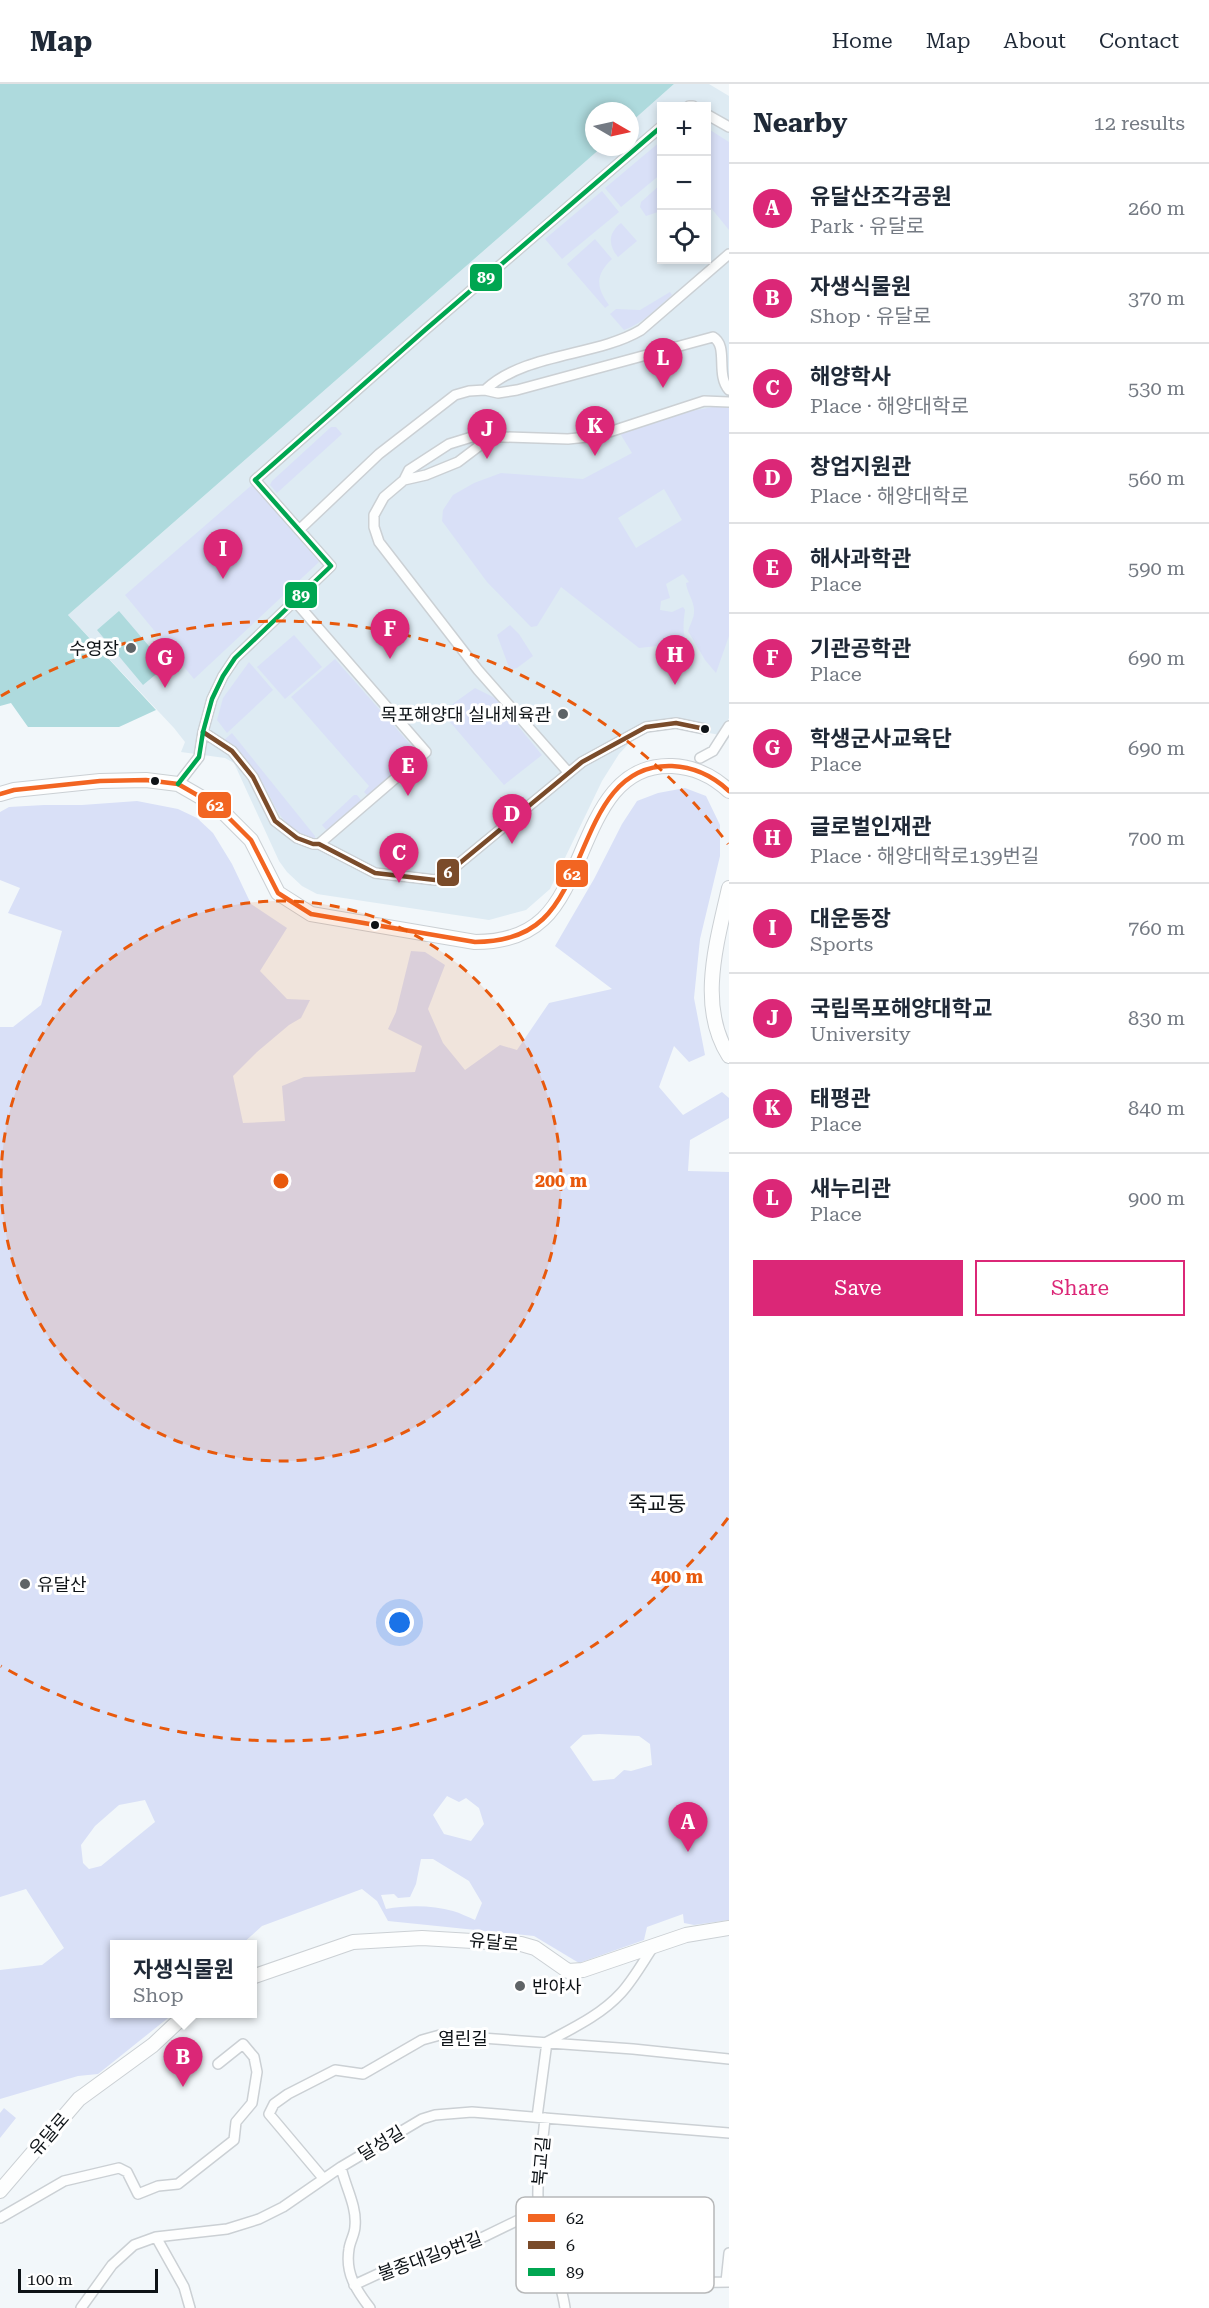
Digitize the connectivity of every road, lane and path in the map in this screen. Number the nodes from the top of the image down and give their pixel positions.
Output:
1 (711, 117) edge
2 (729, 127) edge
3 (657, 130) edge
4 (729, 254) edge
5 (485, 390) junction
6 (729, 390) edge
7 (729, 402) edge
8 (491, 437) junction
9 (404, 480) junction
10 (299, 531) junction
11 (294, 600) junction
12 (729, 726) edge
13 (705, 729) dead end
14 (203, 732) junction
15 (700, 758) dead end
16 (568, 772) junction
17 (178, 784) junction
18 (729, 791) edge
19 (0, 794) edge
20 (319, 844) junction
21 (729, 888) edge
22 (729, 1056) edge
23 (729, 1928) edge
24 (653, 1947) junction
25 (257, 1975) edge
26 (181, 2018) edge
27 (547, 2042) junction
28 (729, 2059) edge
29 (218, 2064) dead end
30 (541, 2118) junction
31 (729, 2133) edge
32 (341, 2167) junction
33 (323, 2178) junction
34 (0, 2191) edge
35 (538, 2197) edge
36 (0, 2218) edge
37 (516, 2221) edge
38 (156, 2237) junction
39 (729, 2253) edge
40 (728, 2282) edge
41 (354, 2285) junction
42 (563, 2293) edge
43 (81, 2308) edge
44 (190, 2308) edge
45 (370, 2308) edge
46 (565, 2308) edge

1 - 2 street
3 - 10 street
4 - 5 street
5 - 6 street
5 - 10 street
7 - 8 street
8 - 9 street
8 - 9 street
9 - 16 street
10 - 11 street
11 - 14 street
11 - 20 street
12 - 15 street
13 - 16 street
14 - 17 street
14 - 20 street
16 - 20 street
17 - 18 street
17 - 19 street
21 - 22 street
23 - 24 street, 유달로
24 - 25 street, 유달로
24 - 27 street
26 - 34 street, 유달로
27 - 28 street, 열린길
27 - 30 street, 북교길
27 - 33 street, 열린길
29 - 36 street
30 - 31 street, 달성길
30 - 32 street, 달성길
30 - 35 street, 북교길
32 - 33 street, 달성길
32 - 41 street
33 - 38 street, 달성길
37 - 41 street, 불종대길9번길
38 - 43 street, 달성길
38 - 44 street
39 - 40 street
41 - 45 street
42 - 46 street, 북교길

